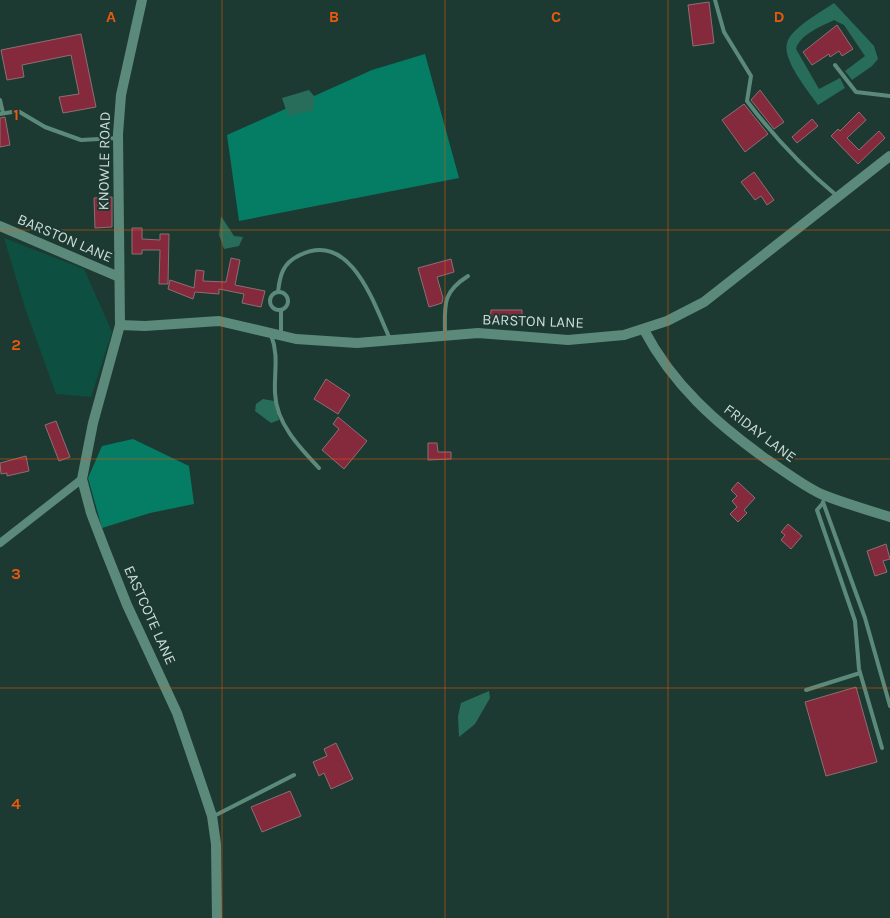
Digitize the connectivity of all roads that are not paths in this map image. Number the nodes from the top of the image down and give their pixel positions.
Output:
1 (142, 0) edge
2 (715, 0) edge
3 (835, 66) dead end
4 (890, 96) edge
5 (0, 100) edge
6 (1, 114) edge
7 (118, 138) junction
8 (890, 156) edge
9 (838, 197) junction
10 (0, 226) edge
11 (468, 276) dead end
12 (119, 277) junction
13 (278, 292) junction
14 (281, 310) junction
15 (120, 325) junction
16 (644, 330) junction
17 (270, 333) junction
18 (444, 335) junction
19 (282, 336) junction
20 (391, 341) junction
21 (319, 468) dead end
22 (82, 479) junction
23 (822, 498) junction
24 (890, 516) edge
25 (0, 543) edge
26 (860, 673) junction
27 (806, 690) dead end
28 (890, 706) edge
29 (882, 748) dead end
30 (294, 775) dead end
31 (212, 816) junction
32 (217, 918) edge

1 - 7 street, KNOWLE ROAD
2 - 9 lane
3 - 4 lane
5 - 6 lane
6 - 7 lane
7 - 12 street, KNOWLE ROAD
8 - 9 street, BARSTON LANE
9 - 16 street, BARSTON LANE
10 - 12 street, BARSTON LANE
11 - 18 lane
12 - 15 street, KNOWLE ROAD
13 - 14 lane
13 - 14 lane
13 - 20 lane
14 - 19 lane
15 - 17 street, BARSTON LANE
15 - 22 street, EASTCOTE LANE
16 - 18 street, BARSTON LANE
16 - 23 street, FRIDAY LANE
17 - 19 street, BARSTON LANE
17 - 21 lane
18 - 20 street, BARSTON LANE
19 - 20 street, BARSTON LANE
22 - 25 street
22 - 31 street, EASTCOTE LANE
23 - 24 street, FRIDAY LANE
23 - 26 lane
23 - 28 lane
26 - 27 lane
26 - 29 lane
30 - 31 lane
31 - 32 street, EASTCOTE LANE

